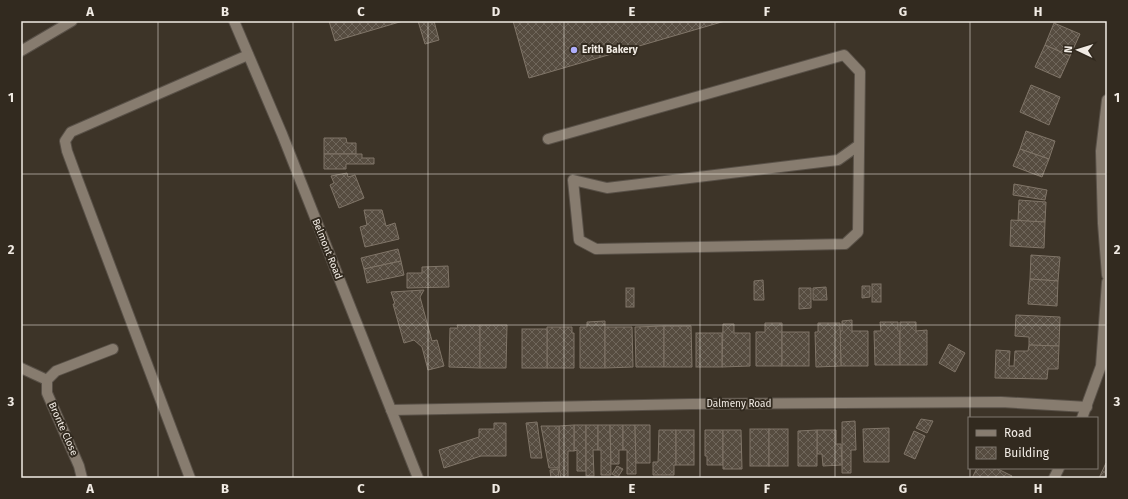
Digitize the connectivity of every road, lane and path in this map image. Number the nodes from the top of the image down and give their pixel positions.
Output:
1 (72, 21) edge
2 (234, 21) edge
3 (21, 51) edge
4 (248, 55) junction
5 (1107, 100) edge
6 (548, 139) dead end
7 (859, 145) junction
8 (1107, 275) edge
9 (1107, 282) edge
10 (113, 349) dead end
11 (21, 368) edge
12 (47, 380) junction
13 (1087, 407) junction
14 (391, 410) junction
15 (1082, 417) edge
16 (1058, 469) edge
17 (82, 478) edge
18 (190, 478) edge
19 (418, 478) edge
20 (1054, 478) edge

1 - 3 street
2 - 4 street, Belmont Road
4 - 14 street, Belmont Road
4 - 18 street
5 - 8 street
6 - 7 street
7 - 7 street
9 - 13 street
10 - 12 street
11 - 12 street
12 - 17 street, Bronte Close
13 - 14 street, Dalmeny Road
13 - 15 street
14 - 19 street, Belmont Road
16 - 20 street

